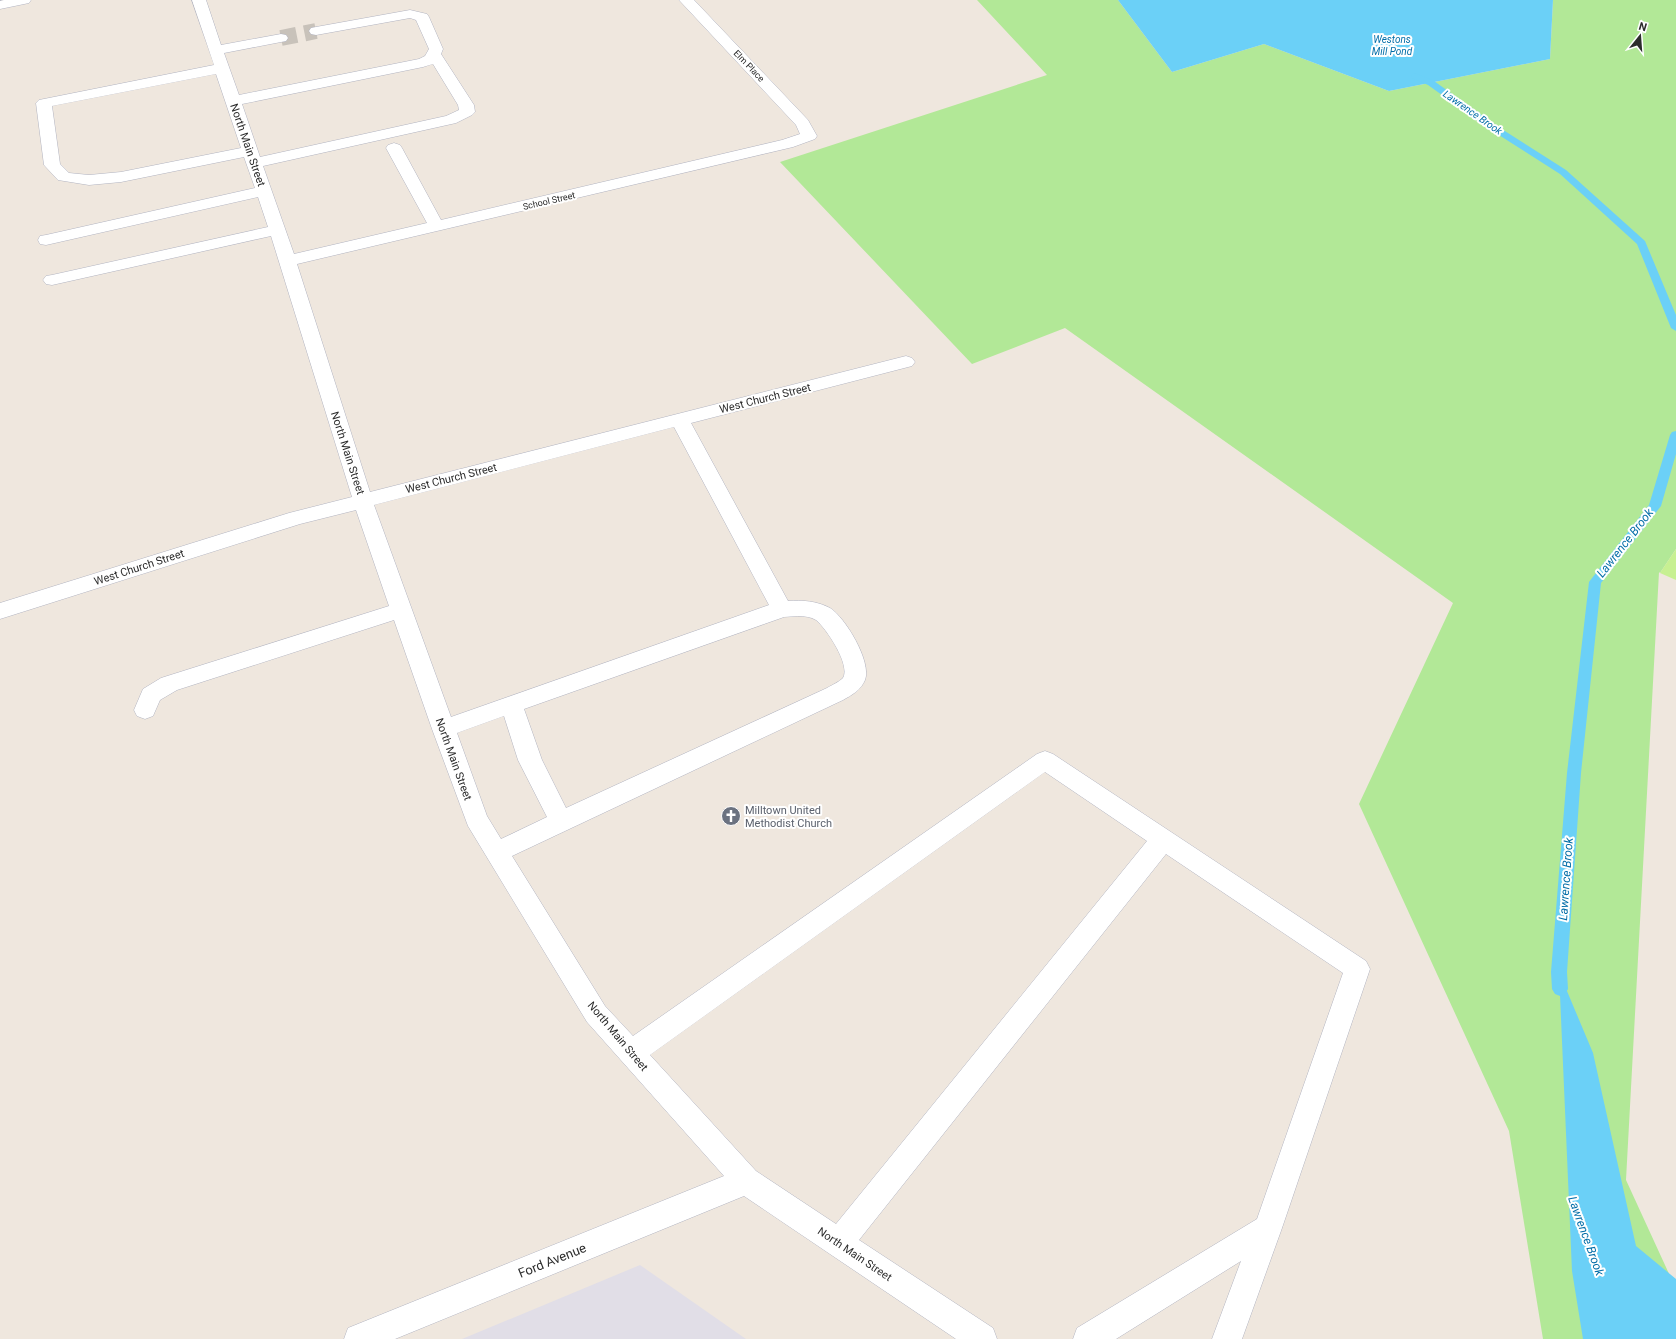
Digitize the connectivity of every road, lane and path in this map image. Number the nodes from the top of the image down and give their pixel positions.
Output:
1 (24, 0) edge
2 (199, 0) edge
3 (686, 0) edge
4 (0, 5) edge
5 (316, 31) tunnel mouth
6 (281, 38) tunnel mouth
7 (434, 54) junction
8 (219, 59) junction
9 (233, 101) junction
10 (809, 136) joint
11 (394, 148) dead end
12 (252, 157) junction
13 (264, 191) junction
14 (437, 227) junction
15 (276, 230) junction
16 (46, 240) dead end
17 (287, 261) junction
18 (52, 280) dead end
19 (906, 362) dead end
20 (680, 420) junction
21 (363, 500) junction
22 (782, 609) junction
23 (401, 610) junction
24 (0, 611) edge
25 (511, 705) junction
26 (145, 710) dead end
27 (443, 729) junction
28 (561, 821) junction
29 (1163, 839) junction
30 (496, 852) junction
31 (630, 1053) junction
32 (746, 1181) junction
33 (1268, 1228) junction
34 (840, 1243) junction
35 (358, 1339) edge
36 (982, 1339) edge
37 (1088, 1339) edge
38 (1227, 1339) edge

1 - 4 street
2 - 8 street, North Main Street
3 - 10 street, Elm Place
5 - 7 street
6 - 8 street
7 - 9 street
7 - 12 street
8 - 9 street, North Main Street
8 - 12 street
9 - 12 street, North Main Street
10 - 14 street, School Street
11 - 14 street
12 - 13 street, North Main Street
13 - 15 street, North Main Street
13 - 16 street
14 - 17 street, School Street
15 - 17 street, North Main Street
15 - 18 street
17 - 21 street, North Main Street
19 - 20 street, West Church Street
20 - 21 street, West Church Street
20 - 22 street
21 - 23 street, North Main Street
21 - 24 street, West Church Street
22 - 25 street
22 - 28 street
23 - 26 street
23 - 27 street, North Main Street
25 - 27 street
25 - 28 street
27 - 30 street, North Main Street
28 - 30 street
29 - 31 street
29 - 33 street
29 - 34 street
30 - 31 street, North Main Street
31 - 32 street, North Main Street
32 - 34 street, North Main Street
32 - 35 street, Ford Avenue
33 - 37 street
33 - 38 street
34 - 36 street, North Main Street

